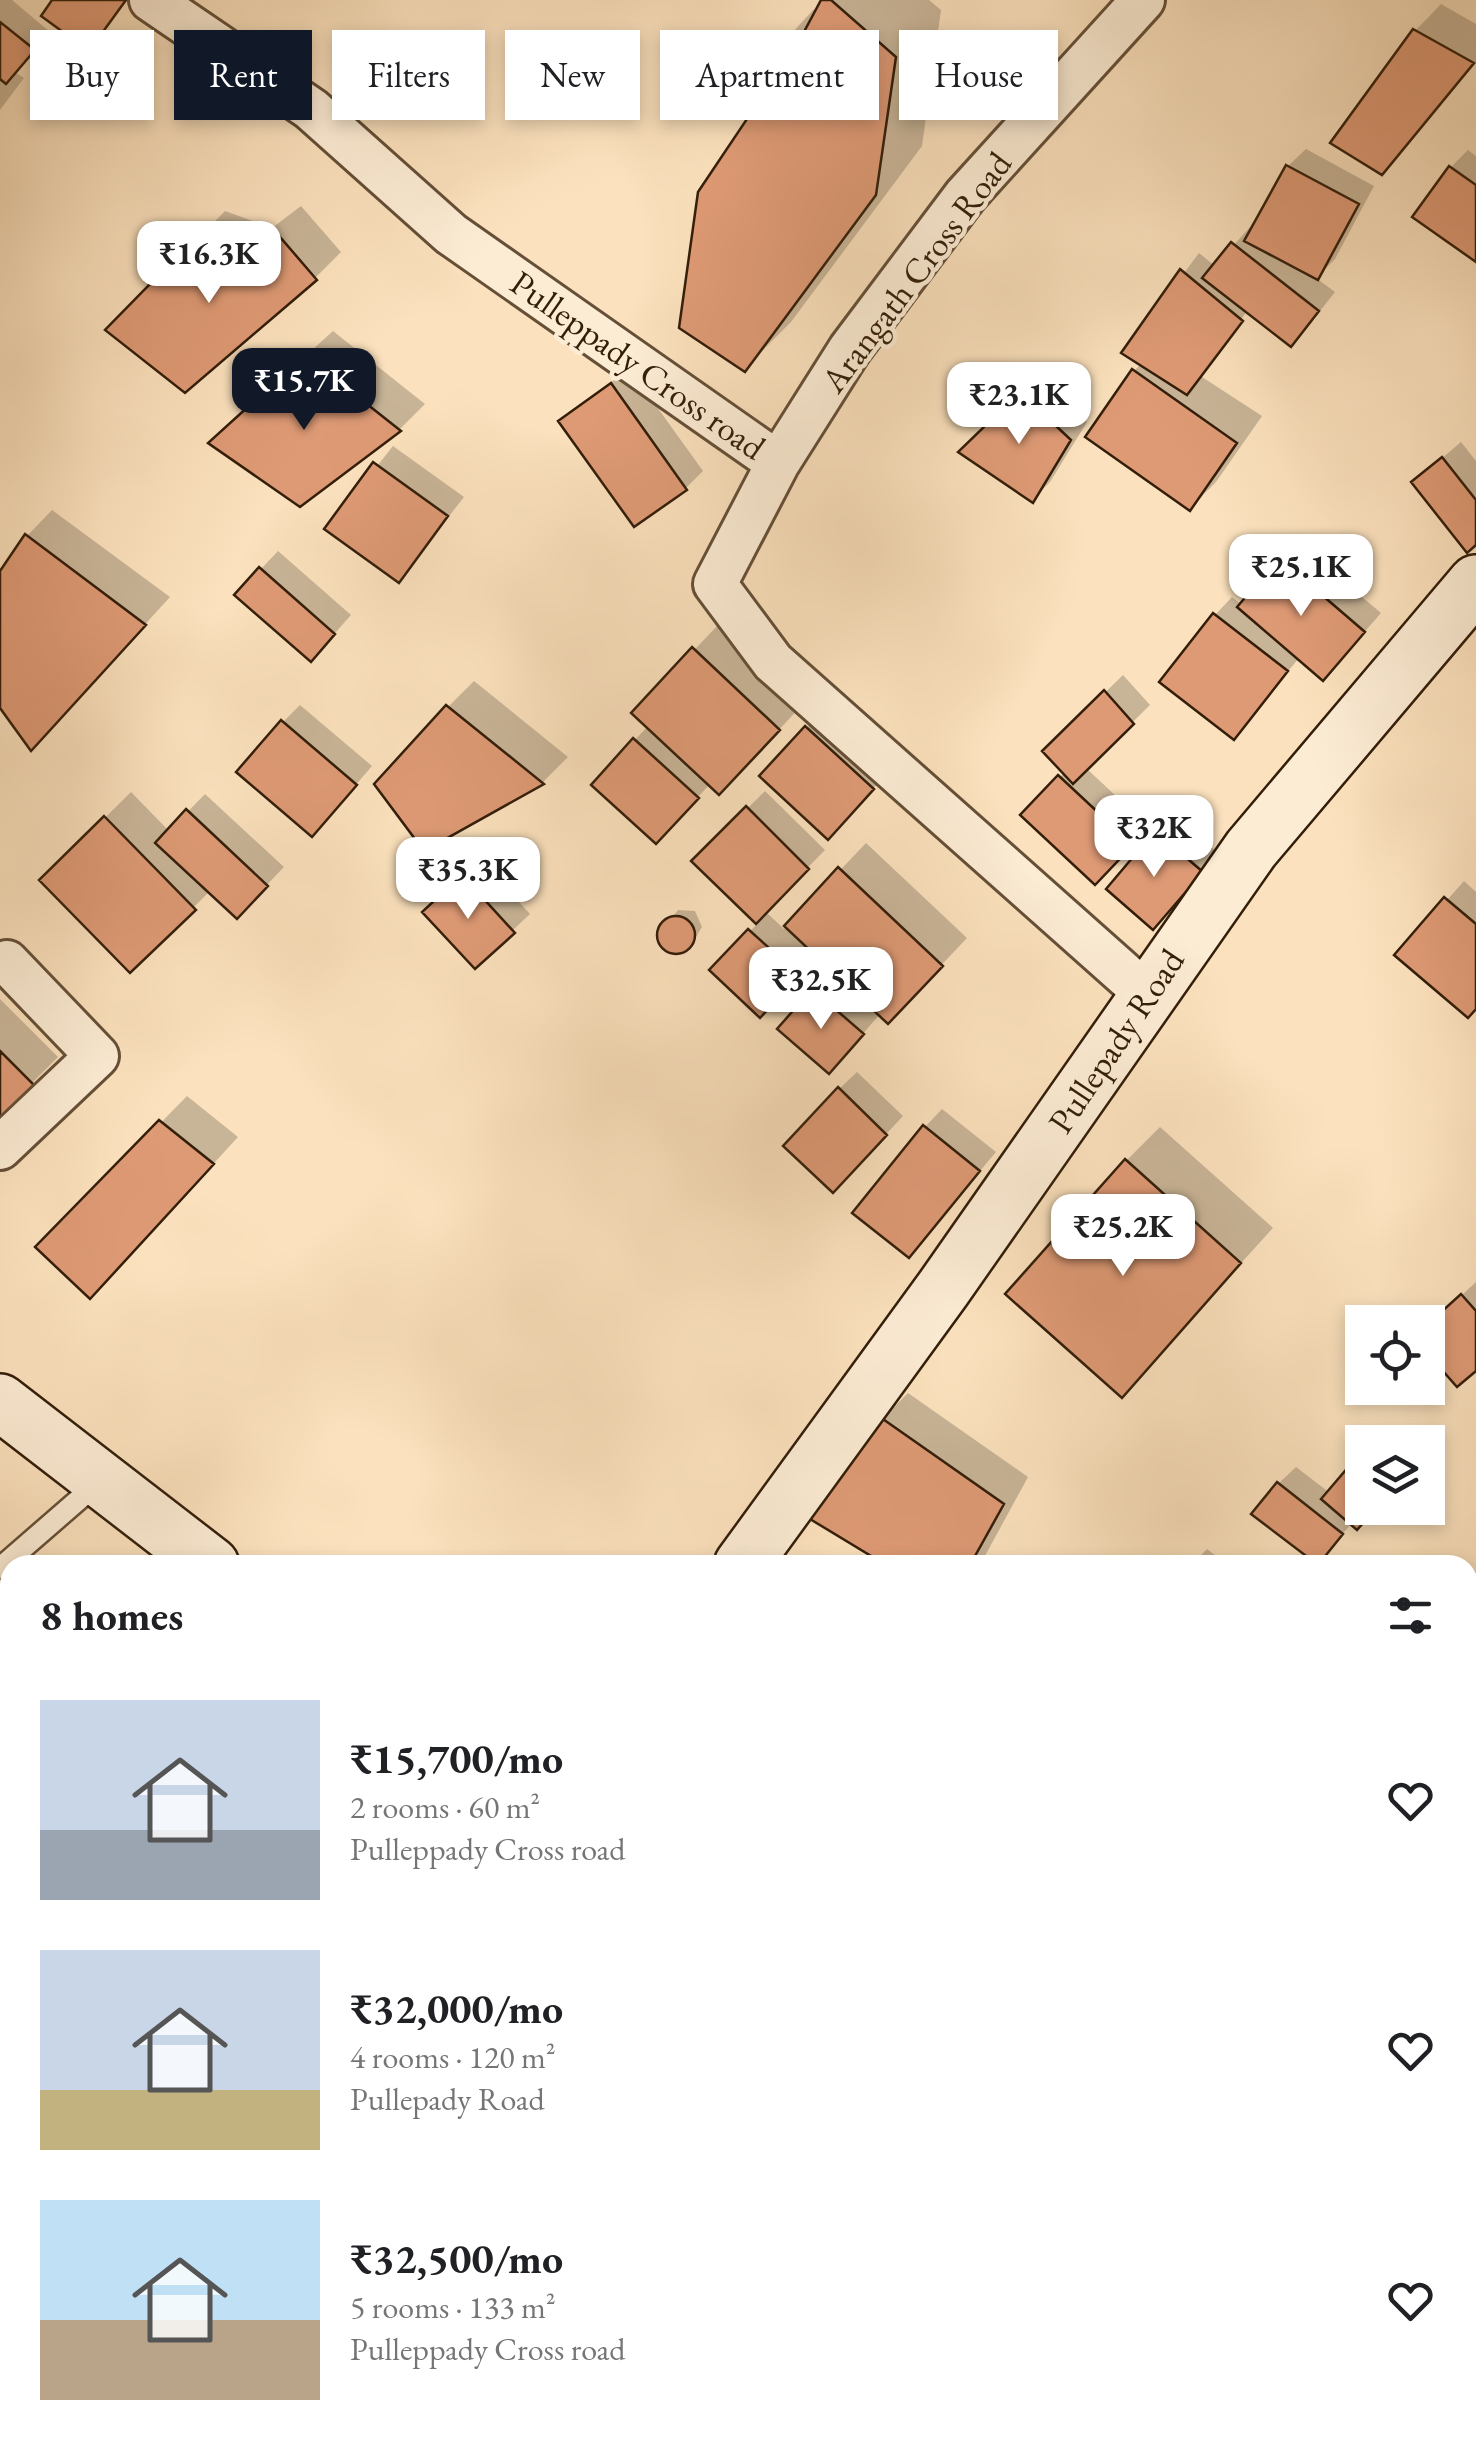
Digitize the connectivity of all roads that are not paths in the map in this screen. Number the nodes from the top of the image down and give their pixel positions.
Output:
1 (151, 0) edge
2 (1144, 0) edge
3 (778, 463) junction
4 (1476, 583) edge
5 (7, 962) dead end
6 (1150, 997) junction
7 (0, 1148) edge
8 (0, 1402) edge
9 (101, 1481) junction
10 (15, 1555) edge
11 (198, 1555) edge
12 (749, 1555) edge

1 - 3 street, Pulleppady Cross road
2 - 3 street, Arangath Cross Road
3 - 6 street, Pulleppady Cross road
4 - 6 street, Pullepady Road
5 - 7 street
6 - 12 street, Pullepady Road
8 - 9 street
9 - 10 lane
9 - 11 street

